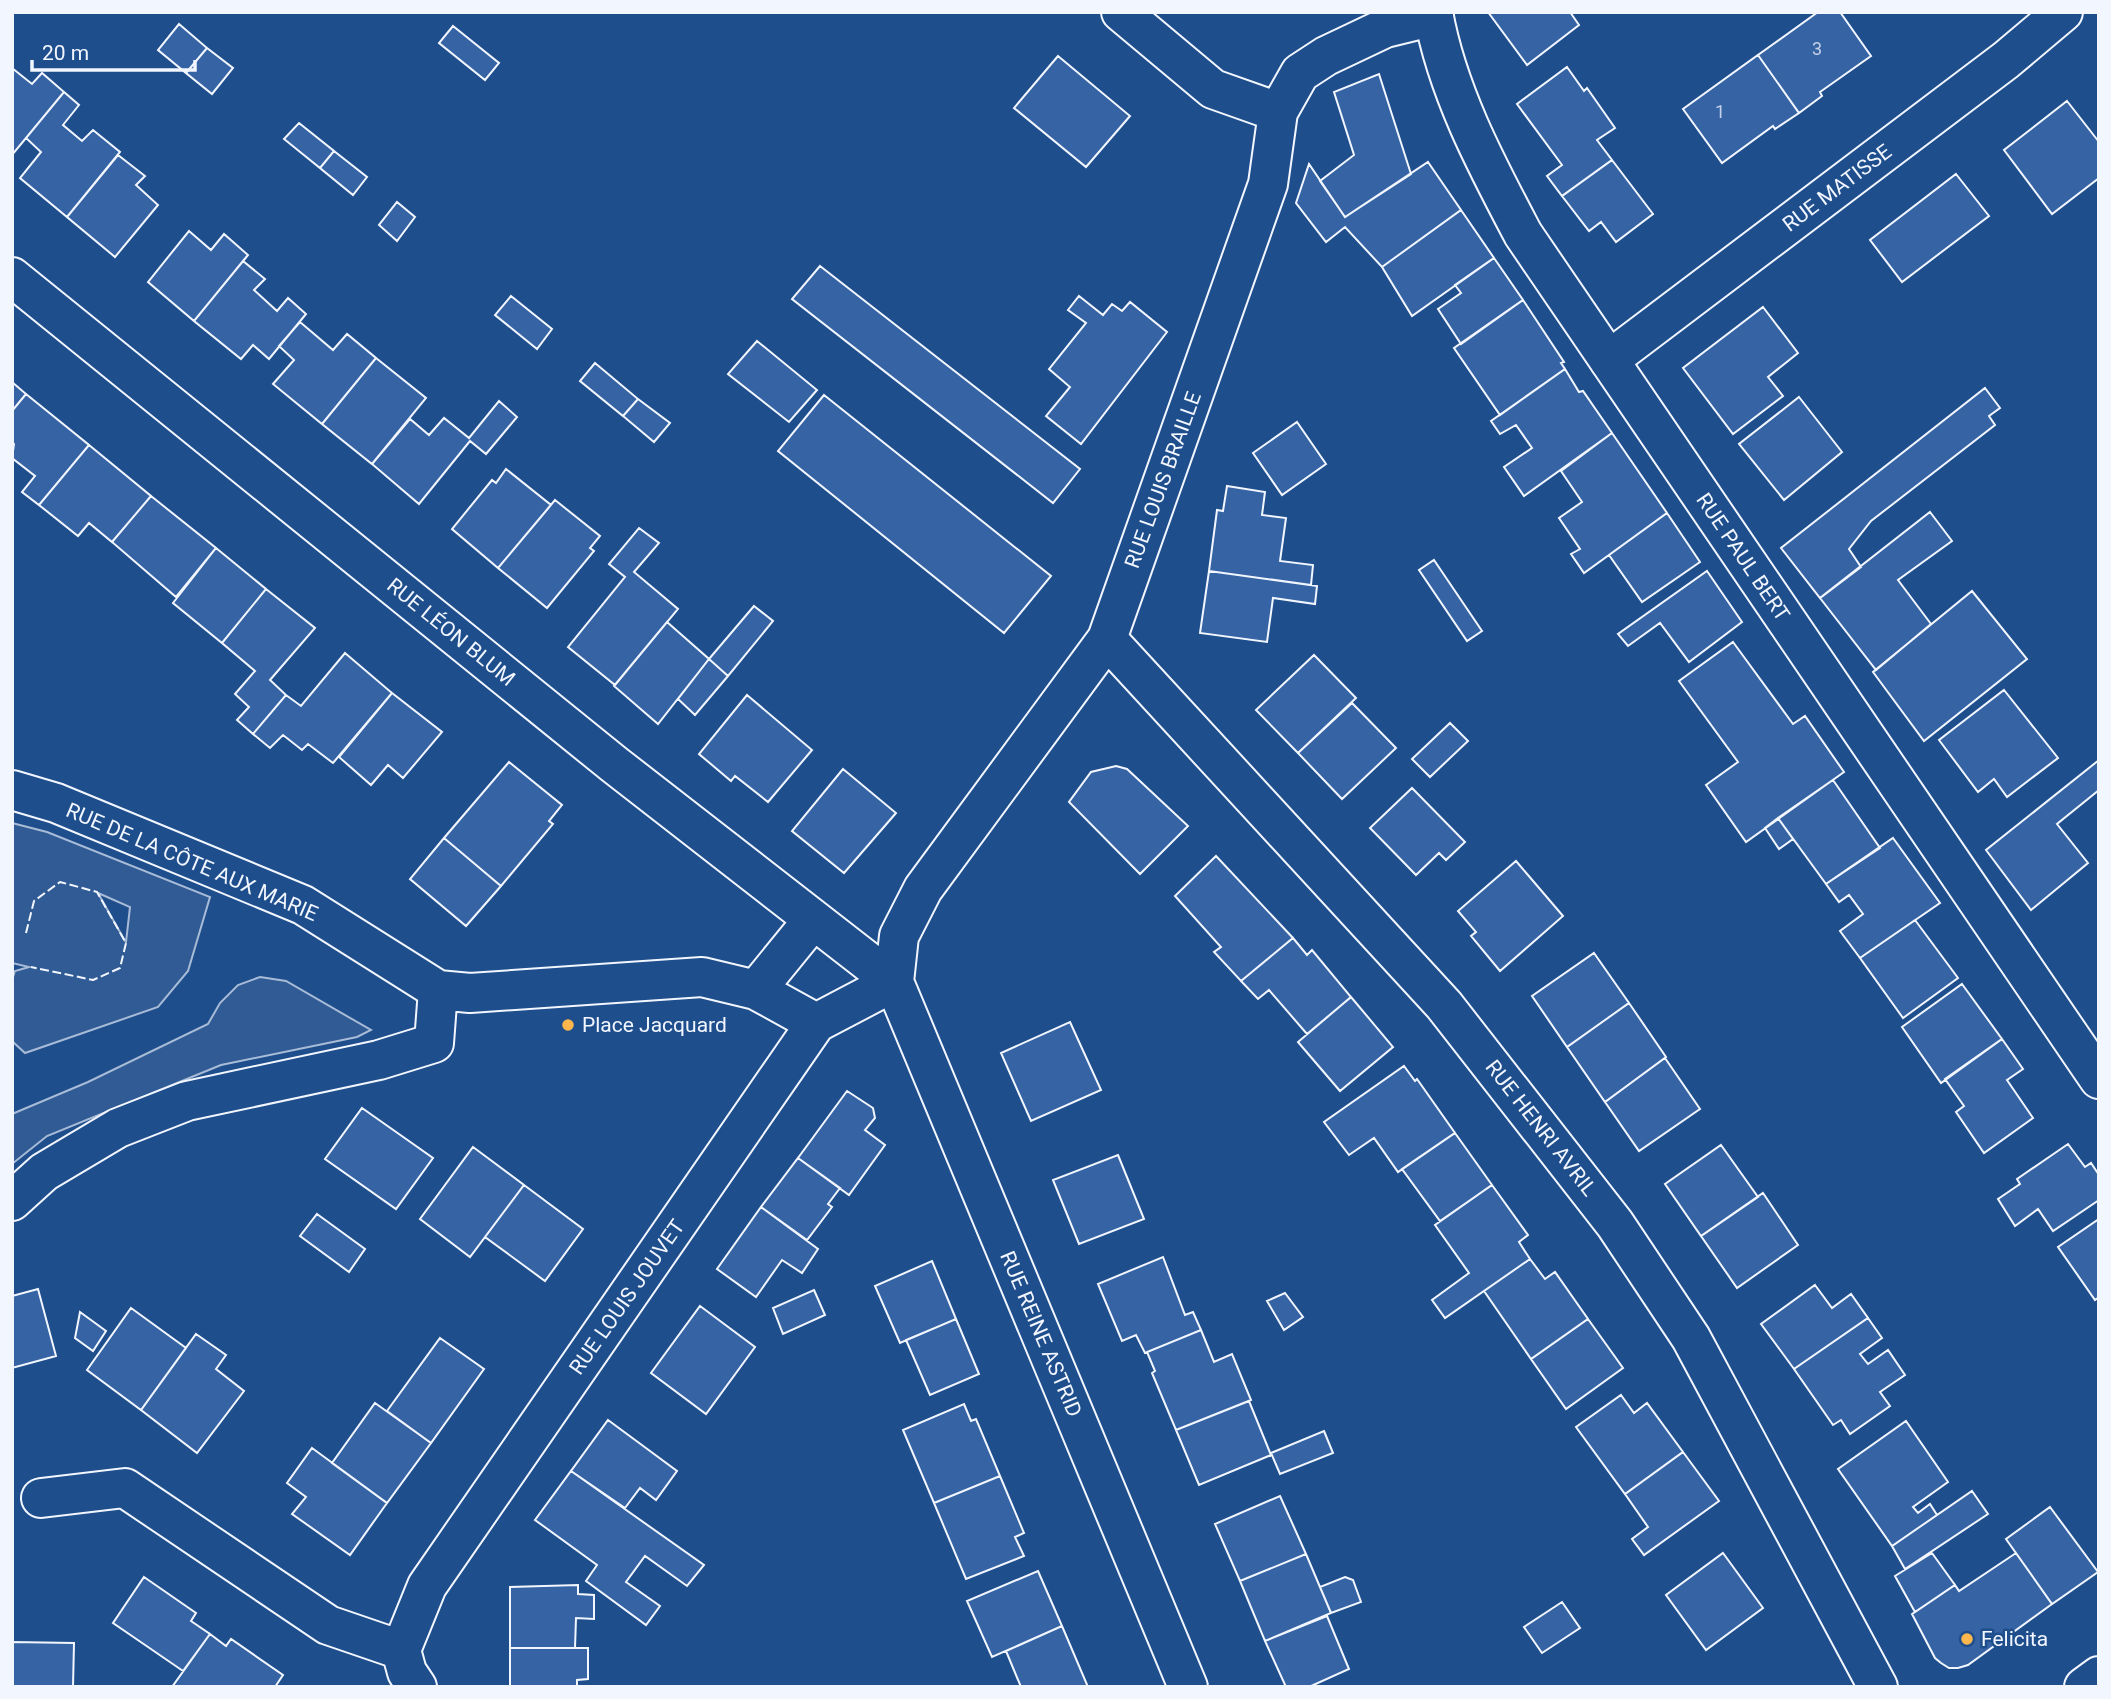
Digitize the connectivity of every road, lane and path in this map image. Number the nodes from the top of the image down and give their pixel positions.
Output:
1 (1121, 12) edge
2 (2063, 12) edge
3 (1433, 14) edge
4 (1278, 112) junction
5 (12, 277) edge
6 (1609, 360) junction
7 (1107, 639) junction
8 (12, 790) edge
9 (813, 920) junction
10 (894, 982) junction
11 (438, 990) junction
12 (757, 990) junction
13 (817, 1023) junction
14 (2099, 1079) edge
15 (12, 1200) edge
16 (41, 1498) dead end
17 (401, 1650) junction
18 (2099, 1676) edge
19 (416, 1687) edge
20 (1188, 1687) edge
21 (1878, 1687) edge
22 (2084, 1687) edge

1 - 4 street
2 - 6 street, RUE MATISSE
3 - 4 street, RUE LOUIS BRAILLE
3 - 6 street, RUE PAUL BERT
4 - 7 street, RUE LOUIS BRAILLE
5 - 9 street, RUE LÉON BLUM
6 - 14 street, RUE PAUL BERT
7 - 10 street, RUE LOUIS BRAILLE
7 - 21 street, RUE HENRI AVRIL
8 - 11 street, RUE DE LA CÔTE AUX MARIE
9 - 10 street, RUE LÉON BLUM
9 - 12 street
10 - 13 street, RUE LOUIS JOUVET
10 - 20 street, RUE REINE ASTRID
11 - 12 street
11 - 15 street
12 - 13 street
13 - 17 street, RUE LOUIS JOUVET
16 - 17 street
17 - 19 street
18 - 22 street

